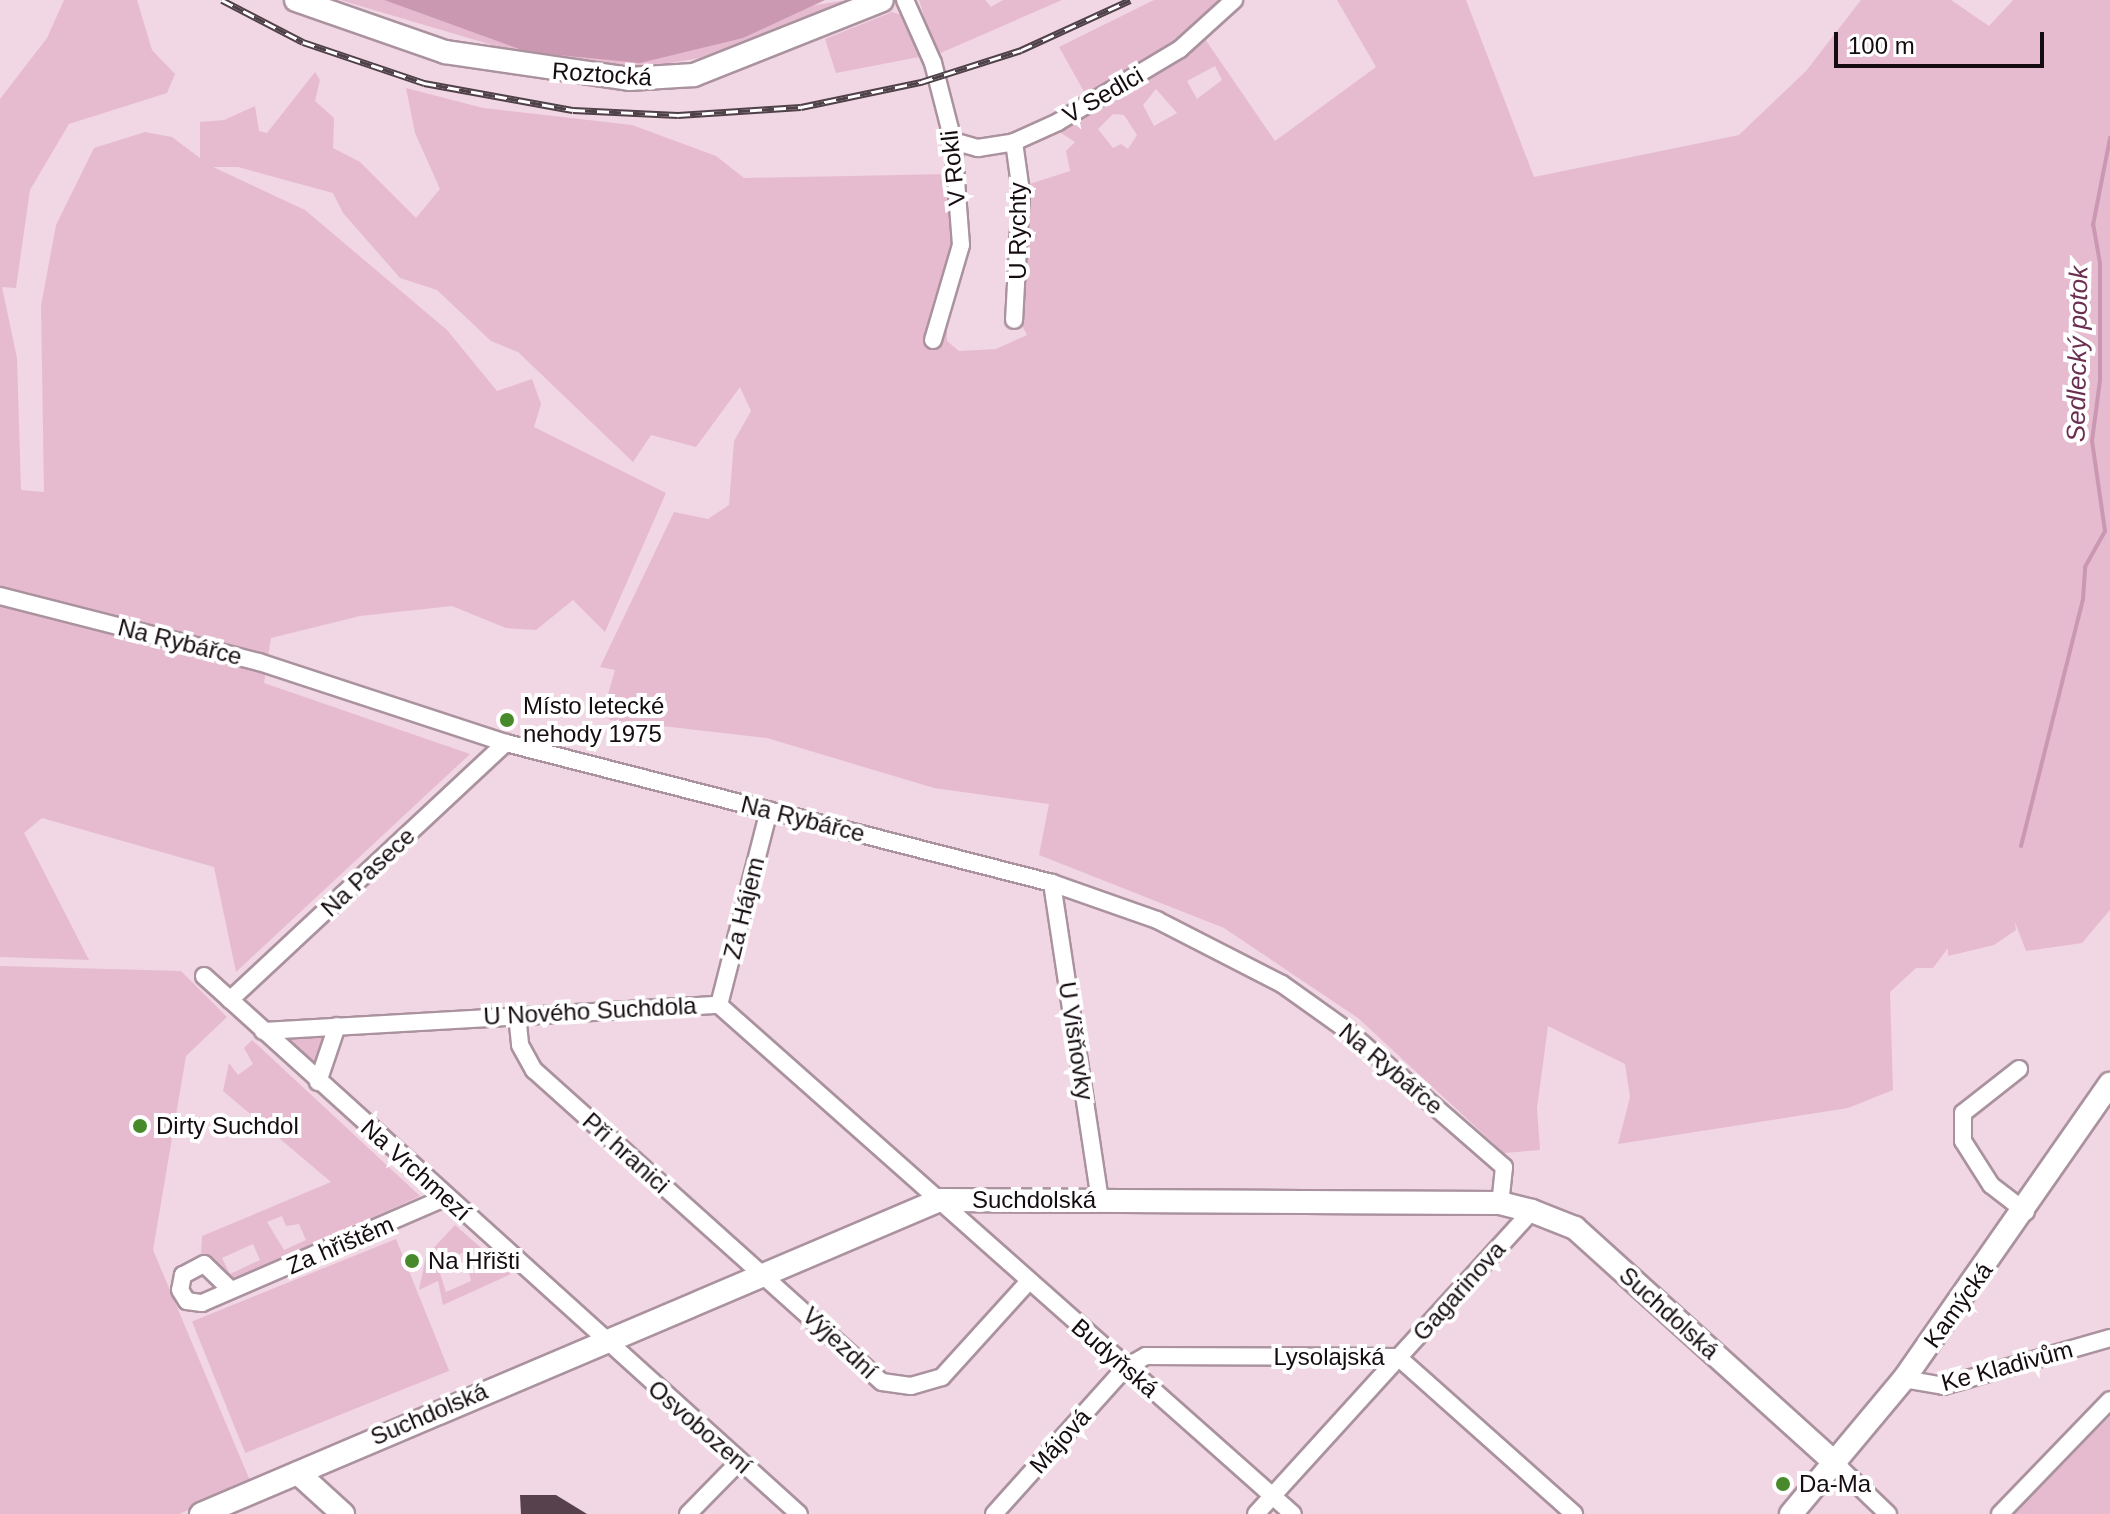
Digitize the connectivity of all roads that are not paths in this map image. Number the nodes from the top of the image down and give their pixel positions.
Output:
1 (882, 0) edge
2 (905, 0) edge
3 (1234, 0) edge
4 (306, 4) edge
5 (953, 141) junction
6 (1014, 142) junction
7 (1014, 320) dead end
8 (933, 340) dead end
9 (0, 596) edge
10 (506, 743) junction
11 (769, 810) junction
12 (1052, 883) junction
13 (204, 976) dead end
14 (230, 1000) junction
15 (719, 1005) junction
16 (517, 1015) junction
17 (337, 1026) junction
18 (263, 1031) junction
19 (2019, 1069) dead end
20 (318, 1082) junction
21 (2110, 1084) edge
22 (447, 1197) junction
23 (940, 1200) junction
24 (1100, 1200) junction
25 (1500, 1203) junction
26 (1532, 1211) junction
27 (2026, 1212) junction
28 (763, 1272) junction
29 (1028, 1282) junction
30 (231, 1290) dead end
31 (2110, 1338) edge
32 (602, 1340) junction
33 (1398, 1357) junction
34 (1125, 1368) junction
35 (1904, 1379) junction
36 (2110, 1400) edge
37 (740, 1461) junction
38 (1836, 1464) junction
39 (298, 1473) junction
40 (1273, 1496) junction
41 (201, 1514) edge
42 (343, 1514) edge
43 (688, 1514) edge
44 (799, 1514) edge
45 (994, 1514) edge
46 (1256, 1514) edge
47 (1293, 1514) edge
48 (1574, 1514) edge
49 (1791, 1514) edge
50 (1888, 1514) edge
51 (2000, 1514) edge

1 - 4 street, Roztocká
2 - 5 street, V Rokli
3 - 6 street, V Sedlci
5 - 6 street, V Sedlci
5 - 8 street, V Rokli
6 - 7 street, U Rychty
9 - 10 street, Na Rybářce
10 - 11 street, Na Rybářce
10 - 14 street, Na Pasece
11 - 12 street, Na Rybářce
11 - 15 street, Za Hájem
12 - 24 street, U Višňovky
12 - 25 street, Na Rybářce
13 - 14 street, Na Vrchmezí
14 - 18 street, Na Vrchmezí
15 - 16 street, U Nového Suchdola
15 - 23 street, U Nového Suchdola
16 - 17 street, U Nového Suchdola
16 - 28 street, Při hranici
17 - 18 street, U Nového Suchdola
17 - 20 street
18 - 20 street, Na Vrchmezí
19 - 27 street
20 - 22 street, Na Vrchmezí
21 - 27 street, Kamýcká
22 - 30 street, Za hřištěm
22 - 32 street, Na Vrchmezí
23 - 24 street, Suchdolská
23 - 28 street, Suchdolská
23 - 29 street, Budyňská
24 - 25 street, Suchdolská
25 - 26 street, Suchdolská
26 - 33 street, Gagarinova
26 - 38 street, Suchdolská
27 - 35 street, Kamýcká
28 - 29 street, Výjezdní
28 - 32 street, Suchdolská
29 - 34 street, Budyňská
31 - 35 street, Ke Kladivům
32 - 37 street, Osvobození
32 - 39 street, Suchdolská
33 - 34 street, Lysolajská
33 - 40 street, Gagarinova
33 - 48 street, Lysolajská
34 - 40 street, Budyňská
34 - 45 street, Májová
35 - 38 street, Kamýcká
36 - 51 street
37 - 43 street
37 - 44 street, Osvobození
38 - 49 street, Kamýcká
38 - 50 street
39 - 41 street, Suchdolská
39 - 42 street
40 - 46 street, Gagarinova
40 - 47 street, Budyňská

